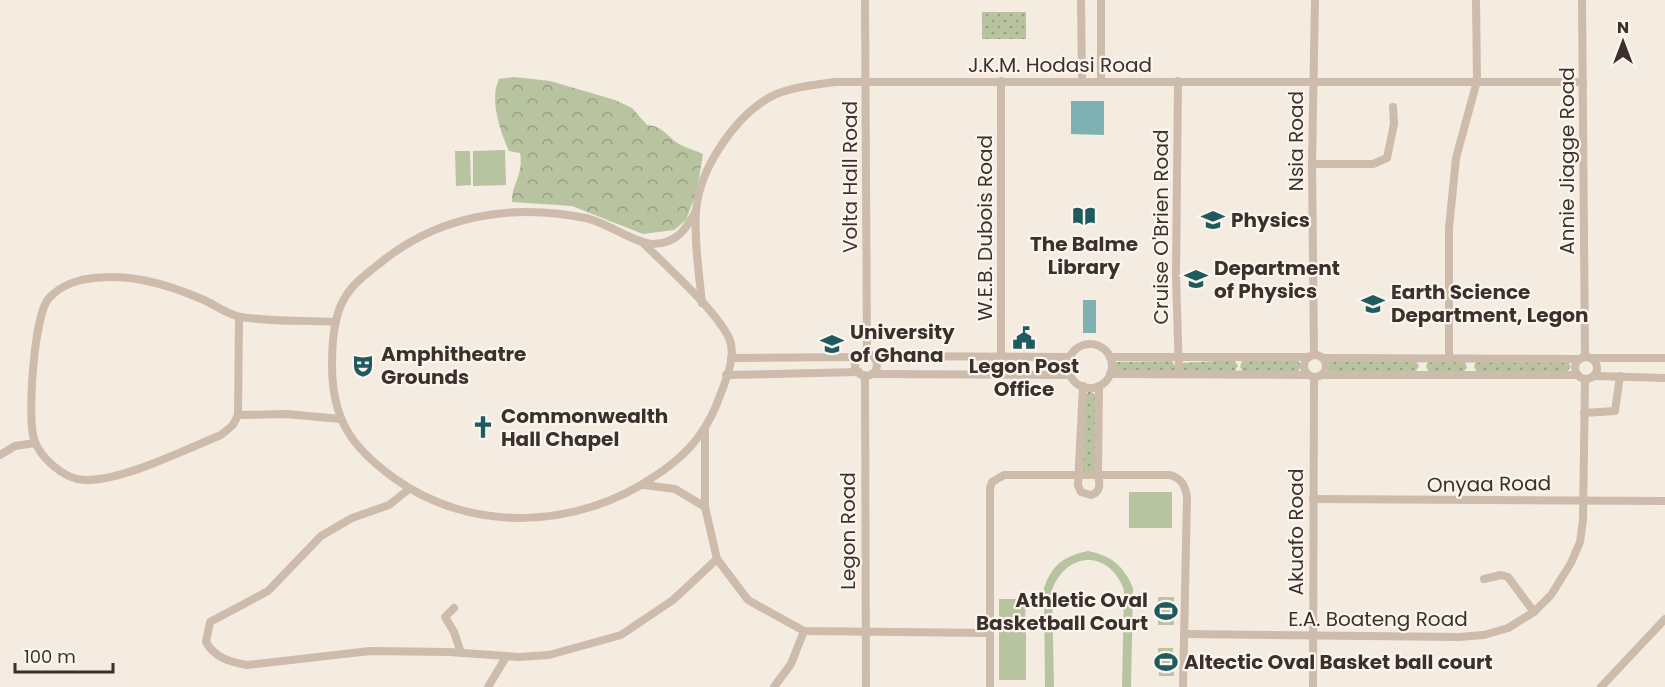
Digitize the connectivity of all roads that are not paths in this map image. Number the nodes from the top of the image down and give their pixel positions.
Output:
1 (865, 0) edge
2 (1081, 0) edge
3 (1101, 0) edge
4 (1315, 0) edge
5 (1476, 0) edge
6 (1582, 0) edge
7 (1001, 81) junction
8 (1082, 81) junction
9 (1101, 81) junction
10 (1178, 81) junction
11 (1313, 81) junction
12 (1477, 81) junction
13 (866, 82) junction
14 (1582, 82) junction
15 (1393, 107) dead end
16 (1312, 164) junction
17 (696, 211) junction
18 (642, 241) junction
19 (702, 303) junction
20 (239, 317) junction
21 (336, 322) junction
22 (870, 355) junction
23 (1311, 356) junction
24 (859, 357) junction
25 (1001, 357) junction
26 (1070, 357) junction
27 (1110, 357) junction
28 (1179, 357) junction
29 (731, 358) junction
30 (1323, 358) junction
31 (1424, 358) junction
32 (1449, 358) junction
33 (1472, 358) junction
34 (1586, 358) junction
35 (1665, 358) edge
36 (865, 374) junction
37 (1110, 374) junction
38 (1179, 374) junction
39 (726, 375) junction
40 (1001, 375) junction
41 (1070, 375) junction
42 (1323, 375) junction
43 (1424, 375) junction
44 (1471, 375) junction
45 (1311, 376) junction
46 (1620, 376) junction
47 (1586, 377) junction
48 (1665, 378) edge
49 (1083, 386) junction
50 (1099, 386) junction
51 (1584, 413) junction
52 (238, 415) junction
53 (340, 420) junction
54 (705, 431) junction
55 (35, 443) junction
56 (0, 455) edge
57 (1098, 475) junction
58 (1080, 476) junction
59 (642, 485) junction
60 (409, 489) junction
61 (1313, 500) junction
62 (1582, 500) junction
63 (1665, 501) edge
64 (705, 507) junction
65 (717, 559) junction
66 (1484, 579) dead end
67 (454, 608) dead end
68 (1534, 612) junction
69 (1665, 619) edge
70 (804, 631) junction
71 (866, 632) junction
72 (990, 633) junction
73 (1184, 634) junction
74 (1312, 635) junction
75 (461, 653) junction
76 (506, 657) junction
77 (488, 687) edge
78 (774, 687) edge
79 (866, 687) edge
80 (990, 687) edge
81 (1183, 687) edge
82 (1313, 687) edge
83 (1600, 687) edge

1 - 13 street, Volta Hall Road
2 - 8 street
3 - 9 street
4 - 11 street, Nsia Road
5 - 12 street
6 - 14 street, Annie Jiagge Road
7 - 8 street, J.K.M. Hodasi Road
7 - 13 street, J.K.M. Hodasi Road
7 - 25 street, W.E.B. Dubois Road
8 - 9 street, J.K.M. Hodasi Road
9 - 10 street, J.K.M. Hodasi Road
10 - 11 street, J.K.M. Hodasi Road
10 - 28 street, Cruise O'Brien Road
11 - 12 street, J.K.M. Hodasi Road
11 - 16 street, Nsia Road
12 - 14 street, J.K.M. Hodasi Road
12 - 32 street
13 - 17 street, J.K.M. Hodasi Road
13 - 22 street, Volta Hall Road
14 - 34 street, Annie Jiagge Road
15 - 16 street
16 - 23 street, Nsia Road
17 - 18 street
17 - 19 street, J.K.M. Hodasi Road
18 - 19 street
18 - 21 street
19 - 29 street
20 - 21 street
20 - 52 street
20 - 55 street
21 - 53 street
22 - 24 street
22 - 25 street
22 - 36 street, Volta Hall Road
23 - 28 street
23 - 30 street
23 - 45 street
24 - 29 street
24 - 36 street
25 - 26 street
25 - 40 street, W.E.B. Dubois Road
26 - 27 street
26 - 41 street
27 - 28 street
27 - 37 street
28 - 38 street, Cruise O'Brien Road
29 - 39 street
30 - 31 street
30 - 42 street
31 - 32 street
31 - 43 street
32 - 33 street
33 - 34 street
33 - 44 street
34 - 35 street
34 - 47 street
34 - 47 street
36 - 39 street
36 - 40 street
36 - 71 street, Legon Road
37 - 38 street
37 - 50 street
38 - 45 street
39 - 54 street
40 - 41 street
41 - 49 street
42 - 43 street
42 - 45 street
43 - 44 street
44 - 47 street
45 - 61 street, Akuafo Road
46 - 47 street
46 - 48 street
46 - 51 street
47 - 51 street, E.A. Boateng Road
49 - 50 street
49 - 58 street
50 - 57 street
51 - 62 street, E.A. Boateng Road
52 - 53 street
52 - 55 street
53 - 60 street
54 - 59 street
54 - 64 street
55 - 56 street
57 - 58 street
57 - 58 street
57 - 73 street
58 - 72 street
59 - 60 street
59 - 64 street
60 - 75 street
61 - 62 street, Onyaa Road
61 - 74 street, Akuafo Road
62 - 63 street, Onyaa Road
62 - 68 street, E.A. Boateng Road
64 - 65 street
65 - 70 street
65 - 76 street
66 - 68 street
67 - 75 street
68 - 74 street, E.A. Boateng Road
69 - 83 street
70 - 71 street
70 - 78 street
71 - 72 street
71 - 79 street, Legon Road
72 - 80 street
73 - 74 street, E.A. Boateng Road
73 - 81 street
74 - 82 street, Akuafo Road
75 - 76 street
76 - 77 street

